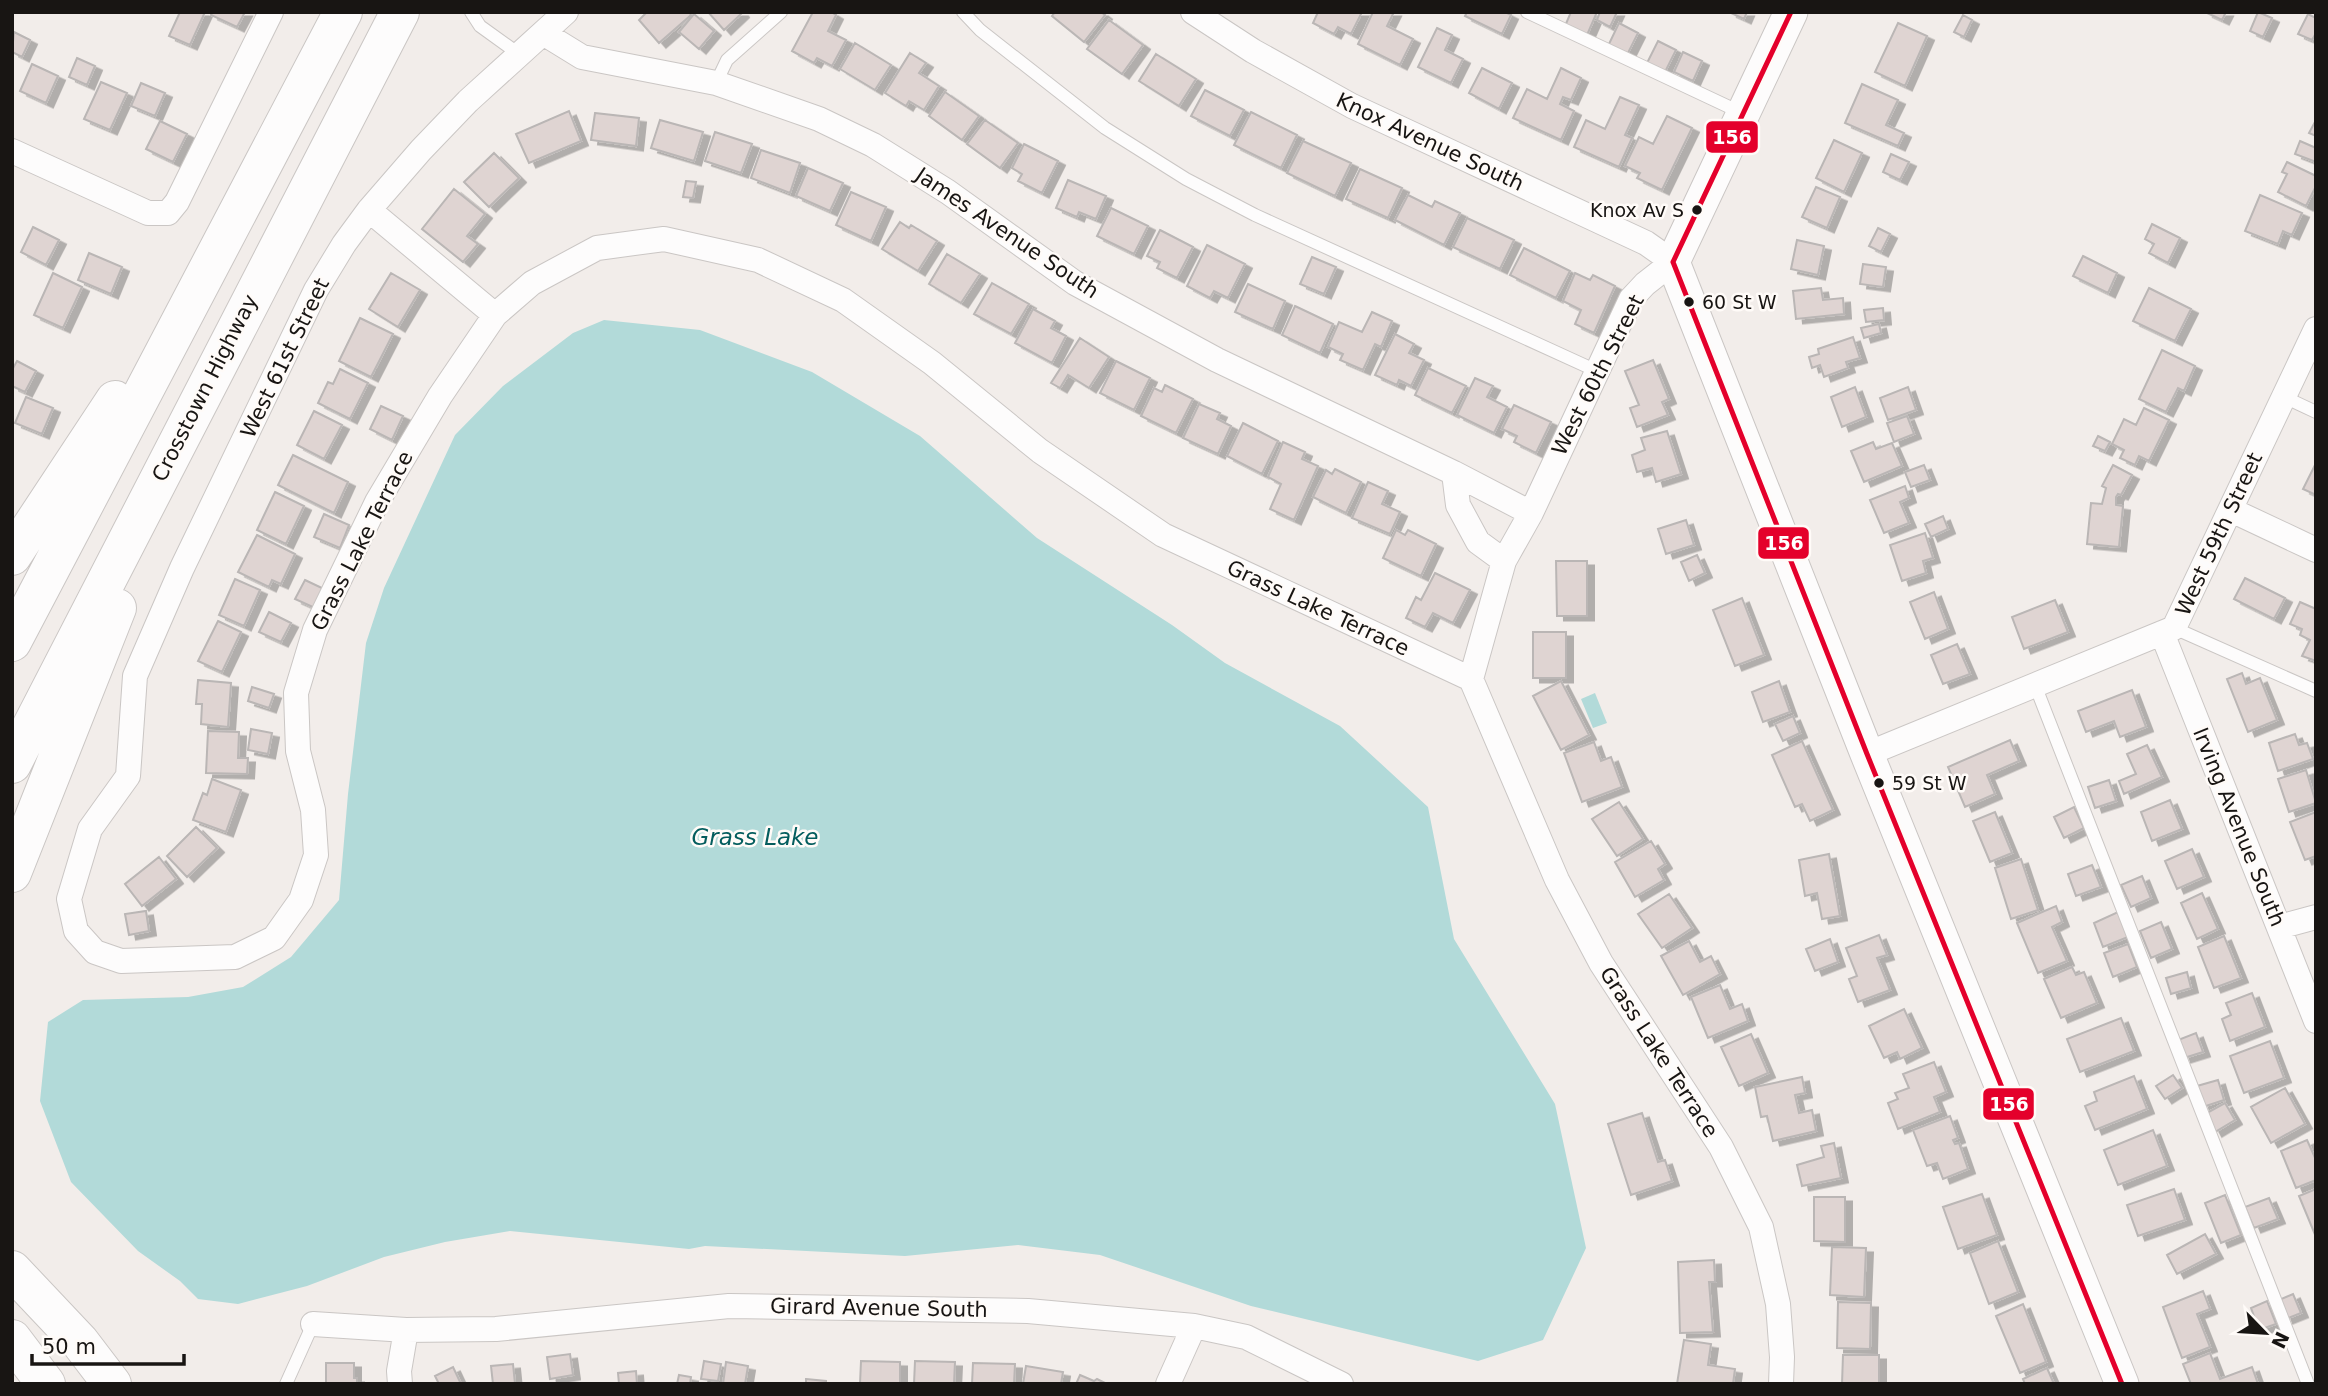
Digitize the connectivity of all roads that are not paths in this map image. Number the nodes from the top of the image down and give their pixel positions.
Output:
1 (271, 12) edge
2 (343, 12) edge
3 (400, 12) edge
4 (471, 12) edge
5 (566, 12) edge
6 (781, 12) edge
7 (962, 12) edge
8 (1193, 12) edge
9 (1527, 12) edge
10 (1791, 12) edge
11 (543, 33) junction
12 (519, 54) junction
13 (716, 83) junction
14 (1742, 113) junction
15 (12, 151) edge
16 (240, 208) junction
17 (369, 210) junction
18 (1672, 262) junction
19 (495, 315) junction
20 (2316, 329) edge
21 (1597, 371) junction
22 (202, 393) junction
23 (2284, 397) junction
24 (2316, 412) edge
25 (1454, 473) junction
26 (2231, 510) junction
27 (1531, 513) junction
28 (2316, 550) edge
29 (12, 556) edge
30 (1504, 561) junction
31 (2168, 630) junction
32 (12, 642) edge
33 (1471, 679) junction
34 (2035, 685) junction
35 (2316, 691) edge
36 (1867, 754) junction
37 (12, 764) edge
38 (128, 776) joint
39 (12, 873) edge
40 (2316, 917) edge
41 (2279, 927) junction
42 (2316, 1020) edge
43 (12, 1270) edge
44 (313, 1324) joint
45 (1194, 1326) junction
46 (406, 1330) junction
47 (14, 1340) edge
48 (31, 1384) edge
49 (46, 1384) edge
50 (113, 1384) edge
51 (286, 1384) edge
52 (400, 1384) edge
53 (1168, 1384) edge
54 (1341, 1384) edge
55 (1781, 1384) edge
56 (2122, 1384) edge
57 (2308, 1384) edge

1 - 15 street
2 - 16 highway
3 - 22 highway, Crosstown Highway
4 - 12 lane
5 - 11 street, West 61st Street
6 - 13 lane
7 - 21 lane
8 - 18 street, Knox Avenue South
9 - 14 lane
10 - 14 street, West 60th Street
11 - 12 street, West 61st Street
11 - 13 street, James Avenue South
12 - 17 street, West 61st Street
13 - 25 street, James Avenue South
14 - 18 street, West 60th Street
16 - 29 highway
16 - 32 highway
17 - 19 street
17 - 38 street, West 61st Street
18 - 21 street, West 60th Street
18 - 36 street
19 - 33 street, Grass Lake Terrace
19 - 38 street, Grass Lake Terrace
20 - 23 street, West 59th Street
21 - 27 street, West 60th Street
22 - 37 highway, Crosstown Highway
22 - 39 highway
23 - 24 lane
23 - 26 street, West 59th Street
25 - 27 street, James Avenue South
25 - 30 street
26 - 28 street
26 - 31 street, West 59th Street
27 - 30 street, West 60th Street
30 - 33 street, West 60th Street
31 - 34 street, West 59th Street
31 - 35 lane
31 - 41 street, Irving Avenue South
33 - 55 street, Grass Lake Terrace
34 - 36 street, West 59th Street
34 - 57 lane
36 - 56 street
40 - 41 street
41 - 42 street, Irving Avenue South
43 - 50 highway
44 - 46 street, Girard Avenue South
44 - 51 lane
45 - 46 street, Girard Avenue South
45 - 53 street
45 - 54 street, Girard Avenue South
46 - 52 street
47 - 48 highway
47 - 49 highway

